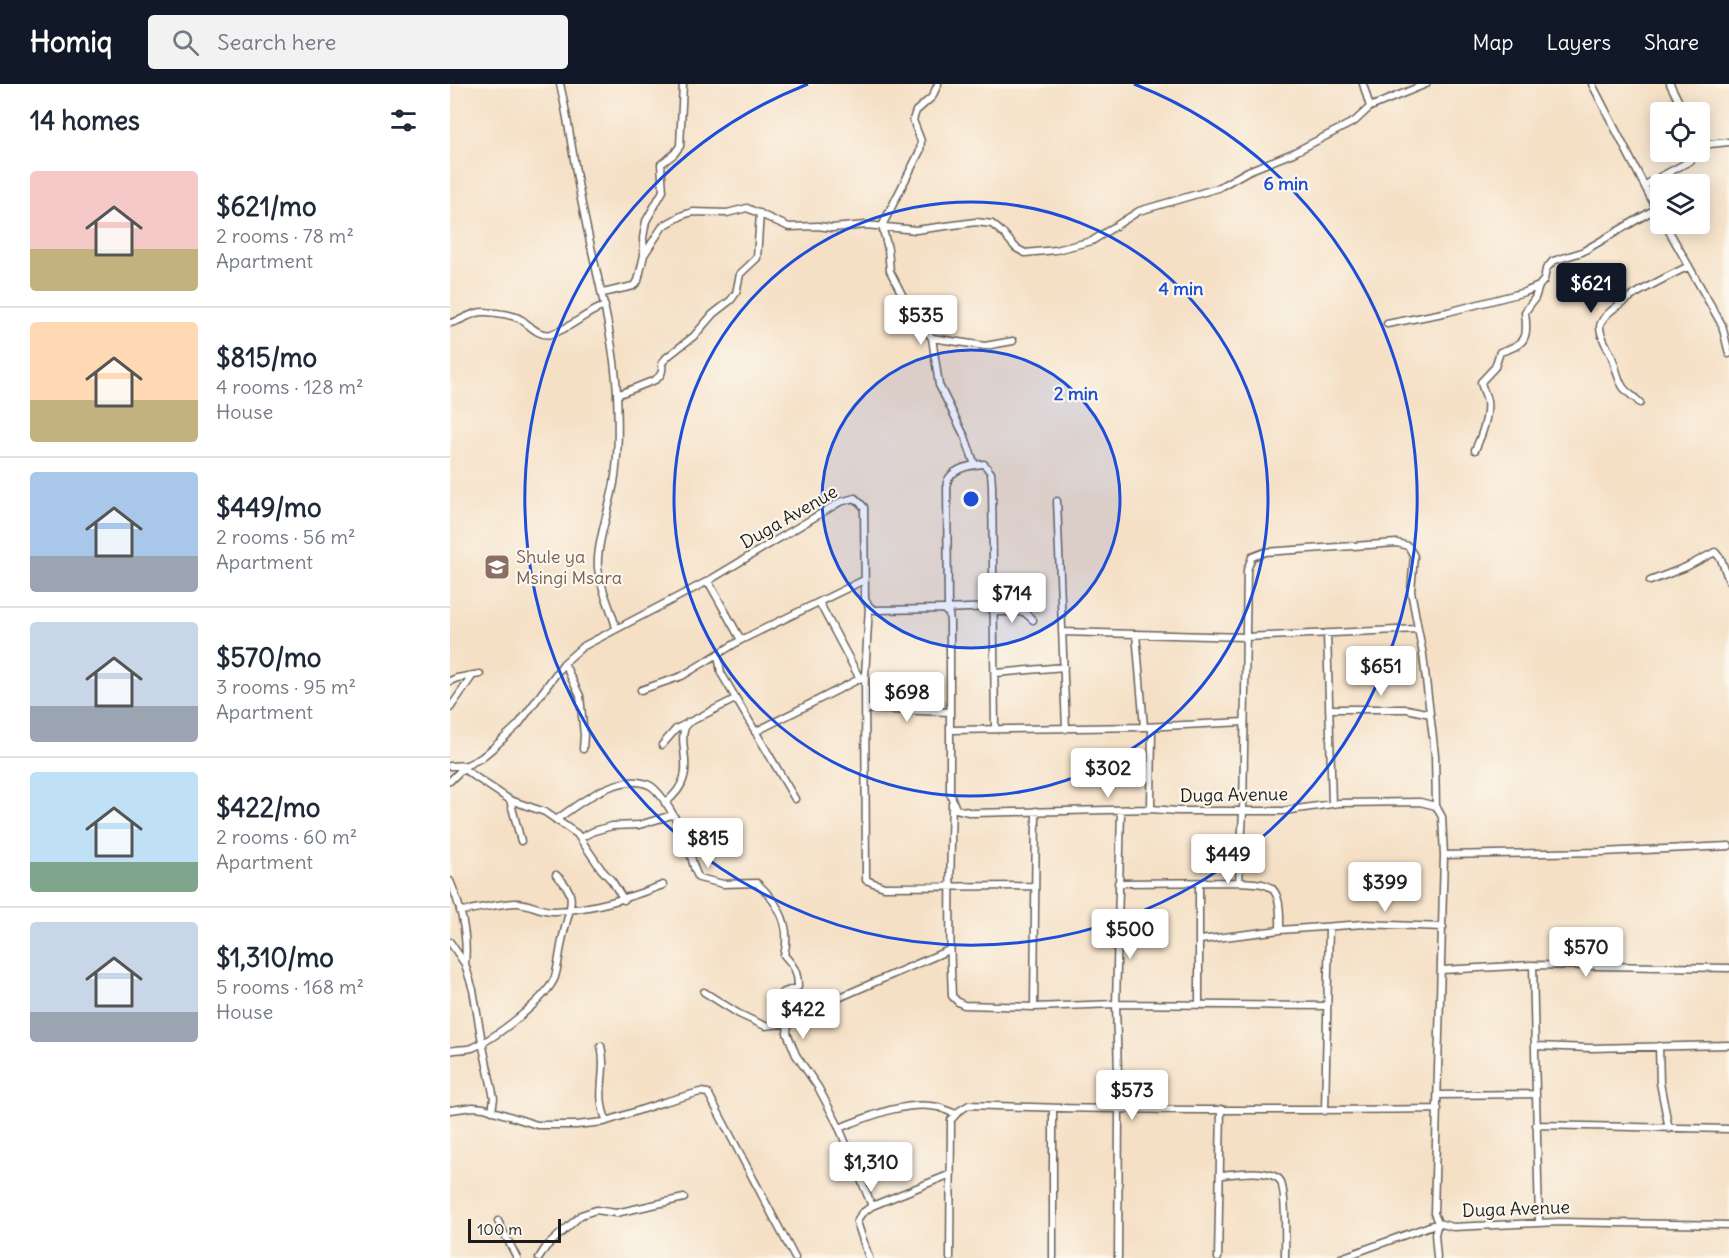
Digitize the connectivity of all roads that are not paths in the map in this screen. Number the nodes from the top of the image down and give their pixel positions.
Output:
1 (560, 84) edge
2 (683, 84) edge
3 (938, 84) edge
4 (1363, 84) edge
5 (1426, 84) edge
6 (1592, 84) edge
7 (1670, 84) edge
8 (1679, 102) edge
9 (1370, 108) junction
10 (1729, 142) edge
11 (1710, 143) edge
12 (1688, 162) edge
13 (1645, 185) junction
14 (1650, 195) edge
15 (1650, 212) edge
16 (760, 213) junction
17 (882, 226) junction
18 (1671, 234) edge
19 (644, 255) junction
20 (1689, 266) junction
21 (1539, 286) junction
22 (603, 293) junction
23 (605, 306) junction
24 (1729, 320) edge
25 (450, 323) edge
26 (1387, 324) dead end
27 (1722, 325) junction
28 (932, 338) junction
29 (1013, 341) dead end
30 (1729, 354) edge
31 (617, 394) junction
32 (1640, 403) dead end
33 (1475, 450) dead end
34 (975, 465) junction
35 (1058, 501) dead end
36 (864, 580) junction
37 (708, 581) junction
38 (1650, 581) dead end
39 (1729, 581) edge
40 (819, 602) junction
41 (869, 606) junction
42 (946, 609) junction
43 (993, 610) junction
44 (1032, 620) dead end
45 (616, 628) junction
46 (1418, 629) junction
47 (1062, 632) junction
48 (1327, 633) junction
49 (1136, 634) junction
50 (1245, 637) junction
51 (741, 640) junction
52 (718, 654) junction
53 (564, 663) junction
54 (1064, 668) junction
55 (996, 673) junction
56 (862, 677) junction
57 (450, 681) edge
58 (641, 690) dead end
59 (735, 699) junction
60 (450, 708) edge
61 (866, 709) junction
62 (1329, 710) junction
63 (950, 712) junction
64 (1430, 714) junction
65 (688, 722) junction
66 (1244, 722) junction
67 (1144, 727) junction
68 (1152, 727) junction
69 (996, 728) junction
70 (1066, 729) junction
71 (951, 730) junction
72 (755, 732) junction
73 (662, 745) dead end
74 (583, 748) dead end
75 (450, 766) edge
76 (464, 766) junction
77 (450, 782) edge
78 (795, 799) dead end
79 (510, 800) junction
80 (952, 802) junction
81 (665, 803) junction
82 (1332, 804) junction
83 (1436, 806) junction
84 (1151, 809) junction
85 (1036, 811) junction
86 (1121, 811) junction
87 (1244, 812) junction
88 (672, 815) junction
89 (556, 820) junction
90 (580, 837) junction
91 (521, 841) dead end
92 (1729, 846) edge
93 (1444, 855) junction
94 (556, 875) dead end
95 (450, 881) edge
96 (1239, 882) junction
97 (1199, 883) junction
98 (1119, 884) junction
99 (663, 885) dead end
100 (1035, 886) junction
101 (949, 887) junction
102 (624, 900) junction
103 (569, 909) junction
104 (460, 911) junction
105 (1329, 927) junction
106 (1443, 927) junction
107 (1280, 930) junction
108 (1200, 940) junction
109 (450, 942) edge
110 (949, 950) junction
111 (465, 964) junction
112 (1533, 965) junction
113 (1729, 968) edge
114 (1442, 970) junction
115 (704, 992) dead end
116 (1116, 1004) junction
117 (1198, 1005) junction
118 (1327, 1006) junction
119 (1034, 1007) junction
120 (788, 1023) junction
121 (482, 1042) junction
122 (1729, 1045) edge
123 (601, 1046) dead end
124 (1536, 1046) junction
125 (1659, 1046) junction
126 (450, 1051) edge
127 (1535, 1094) junction
128 (1438, 1095) junction
129 (1053, 1108) junction
130 (1119, 1109) junction
131 (1221, 1109) junction
132 (1438, 1109) junction
133 (450, 1110) edge
134 (492, 1111) junction
135 (1325, 1111) junction
136 (956, 1114) junction
137 (608, 1121) junction
138 (1536, 1125) junction
139 (839, 1128) junction
140 (1669, 1129) junction
141 (1729, 1129) edge
142 (951, 1174) junction
143 (1220, 1175) junction
144 (684, 1198) dead end
145 (872, 1206) junction
146 (498, 1221) dead end
147 (1539, 1222) junction
148 (1438, 1223) junction
149 (1729, 1226) edge
150 (517, 1258) edge
151 (539, 1258) edge
152 (795, 1258) edge
153 (869, 1258) edge
154 (950, 1258) edge
155 (1053, 1258) edge
156 (1118, 1258) edge
157 (1218, 1258) edge
158 (1285, 1258) edge
159 (1341, 1258) edge
160 (1437, 1258) edge

1 - 22 street
2 - 19 street
3 - 17 street
4 - 9 street
5 - 9 street
6 - 13 street
7 - 8 street
9 - 17 street
10 - 11 street
12 - 13 street
13 - 14 street
15 - 21 street
16 - 17 street
16 - 19 street
16 - 31 street
17 - 28 street
18 - 20 street
19 - 22 street
20 - 27 street
20 - 32 street
21 - 26 street
21 - 33 street
22 - 23 street
23 - 25 street
23 - 31 street
24 - 27 street
27 - 30 street
28 - 29 street
28 - 34 street
31 - 45 street
34 - 42 street
34 - 43 street
35 - 47 street
36 - 37 street, Duga Avenue
36 - 40 street
36 - 41 street, Duga Avenue
37 - 45 street, Duga Avenue
37 - 51 street
38 - 39 street
40 - 51 street
40 - 56 street
41 - 42 street
41 - 56 street, Duga Avenue
42 - 43 street
42 - 63 street
43 - 44 street
43 - 55 street
45 - 53 street, Duga Avenue
46 - 48 street
46 - 50 street
46 - 64 street
47 - 49 street
47 - 54 street
48 - 50 street
48 - 62 street
49 - 50 street
49 - 67 street
50 - 66 street
51 - 52 street
52 - 58 street
52 - 59 street
53 - 74 street
53 - 76 street, Duga Avenue
54 - 55 street
54 - 70 street
55 - 69 street
56 - 61 street, Duga Avenue
56 - 72 street
57 - 60 street
59 - 65 street
59 - 72 street
61 - 63 street
61 - 101 street, Duga Avenue
62 - 64 street
62 - 82 street
63 - 71 street
64 - 83 street
65 - 73 street
65 - 81 street
66 - 68 street
66 - 87 street
67 - 68 street
67 - 70 street
68 - 84 street
69 - 70 street
69 - 71 street
71 - 80 street
72 - 78 street
75 - 76 street
76 - 77 street
76 - 79 street
79 - 89 street
79 - 91 street
80 - 85 street, Duga Avenue
80 - 101 street
81 - 88 street
81 - 89 street
82 - 83 street, Duga Avenue
82 - 87 street, Duga Avenue
83 - 93 street, Duga Avenue
84 - 86 street, Duga Avenue
84 - 87 street, Duga Avenue
85 - 86 street, Duga Avenue
85 - 100 street
86 - 98 street
87 - 96 street
88 - 90 street
88 - 120 street
89 - 90 street
90 - 102 street
92 - 93 street
93 - 106 street, Duga Avenue
94 - 103 street
95 - 104 street
96 - 97 street
96 - 107 street
97 - 98 street
97 - 108 street
98 - 116 street
99 - 102 street
100 - 101 street
100 - 119 street
101 - 110 street
102 - 103 street
103 - 104 street
103 - 121 street
104 - 111 street
105 - 106 street
105 - 107 street
105 - 118 street
106 - 114 street, Duga Avenue
107 - 108 street
108 - 117 street
109 - 111 street
110 - 119 street
110 - 120 street
111 - 121 street
112 - 113 street
112 - 114 street
112 - 124 street
114 - 128 street, Duga Avenue
115 - 120 street
116 - 117 street
116 - 119 street
116 - 130 street
117 - 118 street
118 - 135 street
120 - 139 street
121 - 126 street
121 - 134 street
122 - 125 street
123 - 137 street
124 - 125 street
124 - 127 street
125 - 140 street
127 - 128 street
127 - 138 street
128 - 132 street, Duga Avenue
129 - 130 street
129 - 136 street
129 - 155 street
130 - 131 street
130 - 156 street
131 - 135 street
131 - 143 street
132 - 135 street
132 - 148 street, Duga Avenue
133 - 134 street
134 - 137 street
136 - 139 street
136 - 142 street
137 - 152 street
138 - 140 street
138 - 147 street
139 - 145 street
140 - 141 street
142 - 145 street
142 - 154 street
143 - 157 street
143 - 158 street
144 - 151 street
145 - 153 street
146 - 150 street
147 - 148 street, Duga Avenue
147 - 149 street, Duga Avenue
148 - 159 street
148 - 160 street

